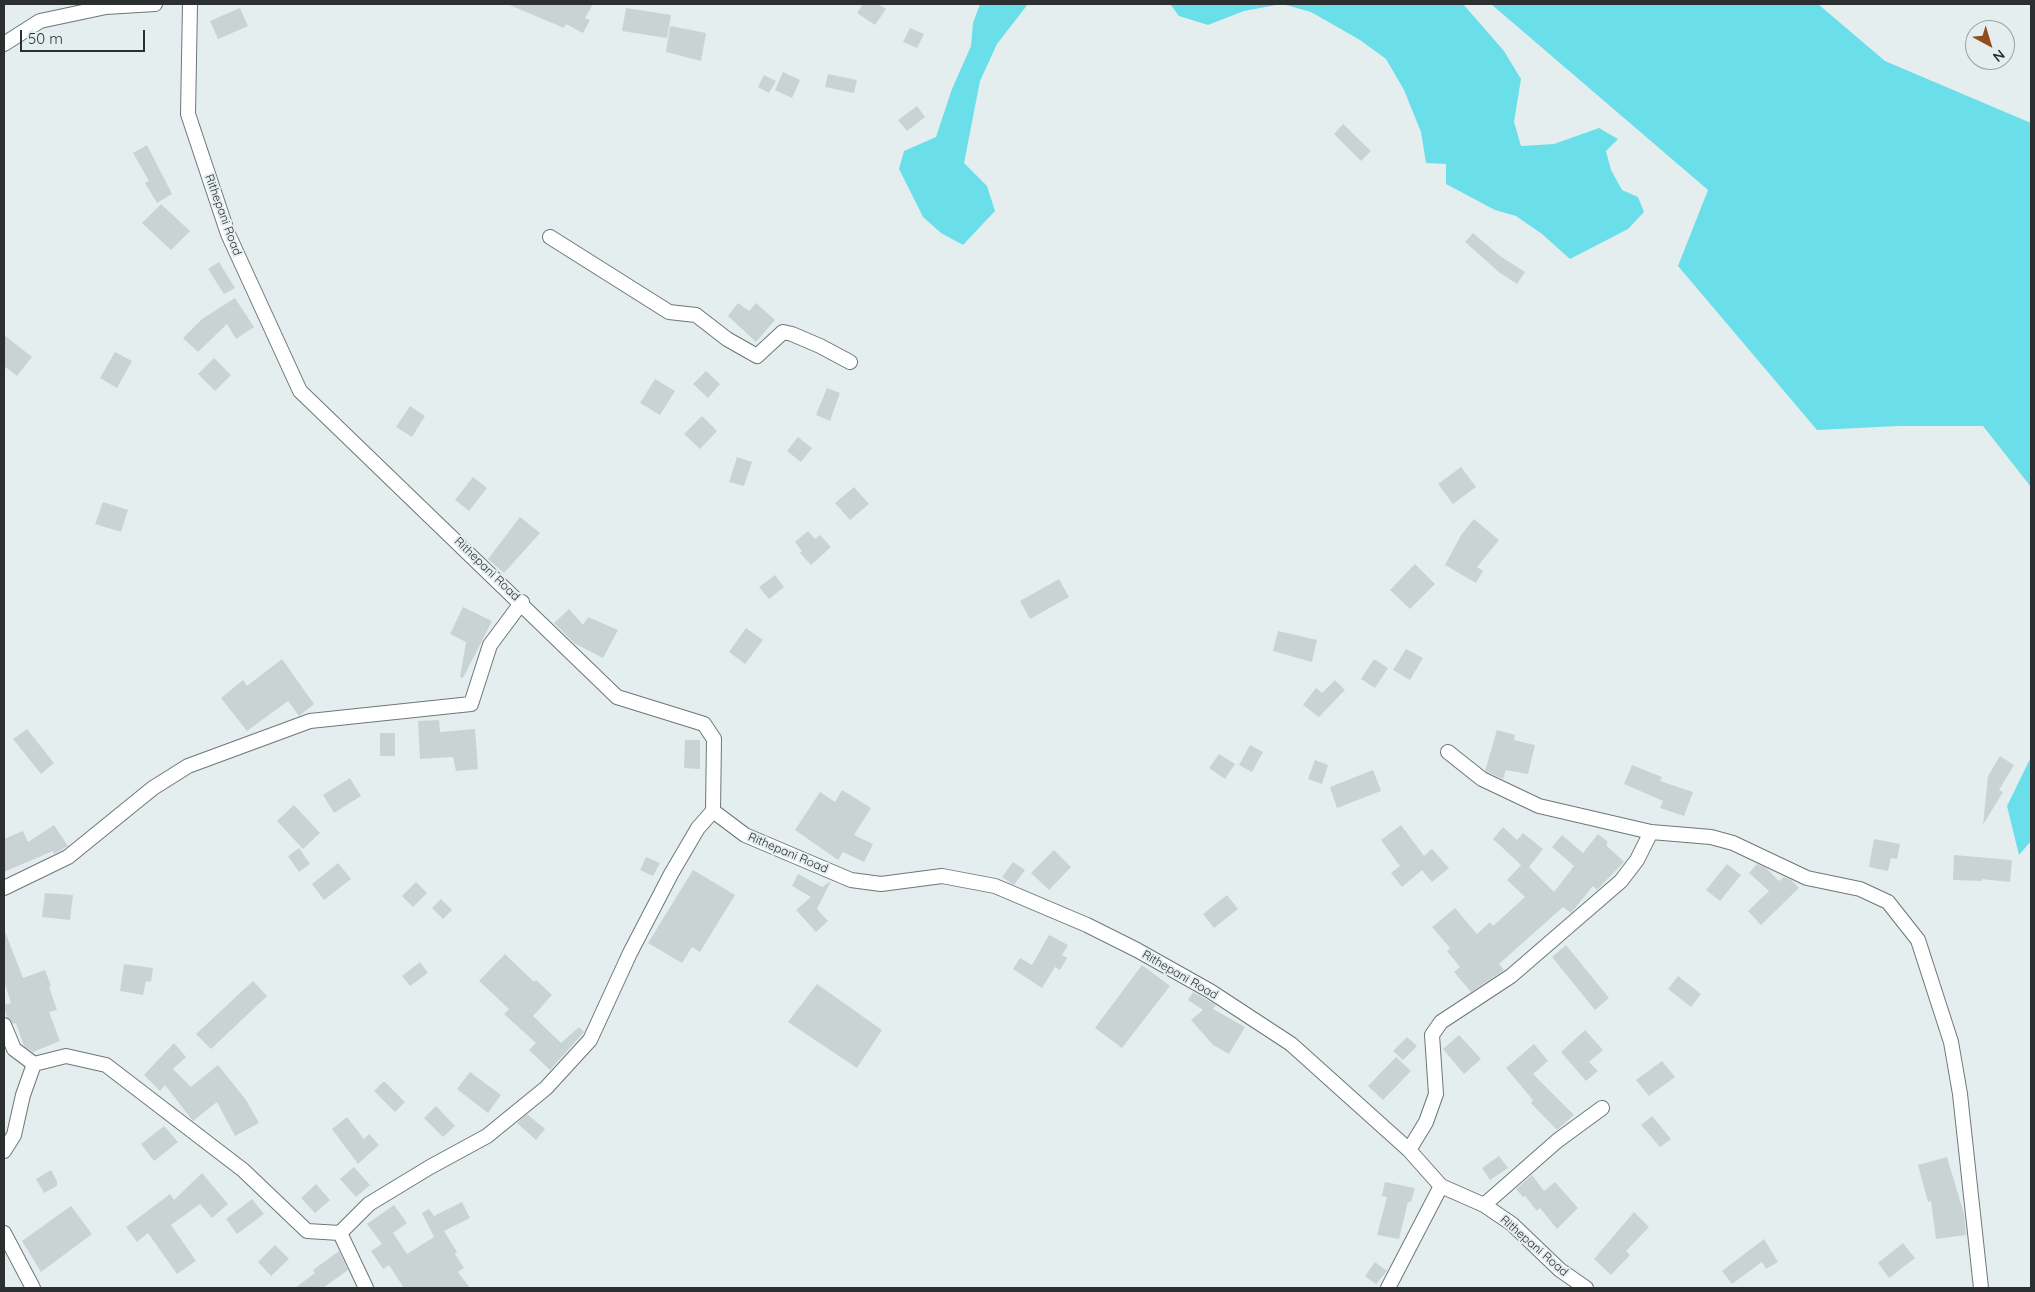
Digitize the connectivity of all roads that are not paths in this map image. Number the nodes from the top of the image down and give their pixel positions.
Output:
1 (155, 4) edge
2 (190, 4) edge
3 (4, 44) edge
4 (550, 237) dead end
5 (850, 362) dead end
6 (522, 602) junction
7 (1448, 752) dead end
8 (713, 811) junction
9 (1650, 832) junction
10 (4, 888) edge
11 (4, 1025) edge
12 (34, 1064) junction
13 (1602, 1108) dead end
14 (1409, 1150) junction
15 (4, 1151) edge
16 (1442, 1186) junction
17 (1484, 1205) junction
18 (4, 1233) edge
19 (340, 1233) junction
20 (34, 1288) edge
21 (366, 1288) edge
22 (1388, 1288) edge
23 (1586, 1288) edge
24 (1981, 1288) edge

1 - 3 street
2 - 6 street, Rithepani Road
4 - 5 street
6 - 8 street, Rithepani Road
6 - 10 street
7 - 9 street
8 - 14 street, Rithepani Road
8 - 19 street
9 - 14 street
9 - 24 street
11 - 12 street
12 - 15 street
12 - 19 street
13 - 17 street
14 - 16 street, Rithepani Road
16 - 17 street, Rithepani Road
16 - 22 street
17 - 23 street, Rithepani Road
18 - 20 street
19 - 21 street

